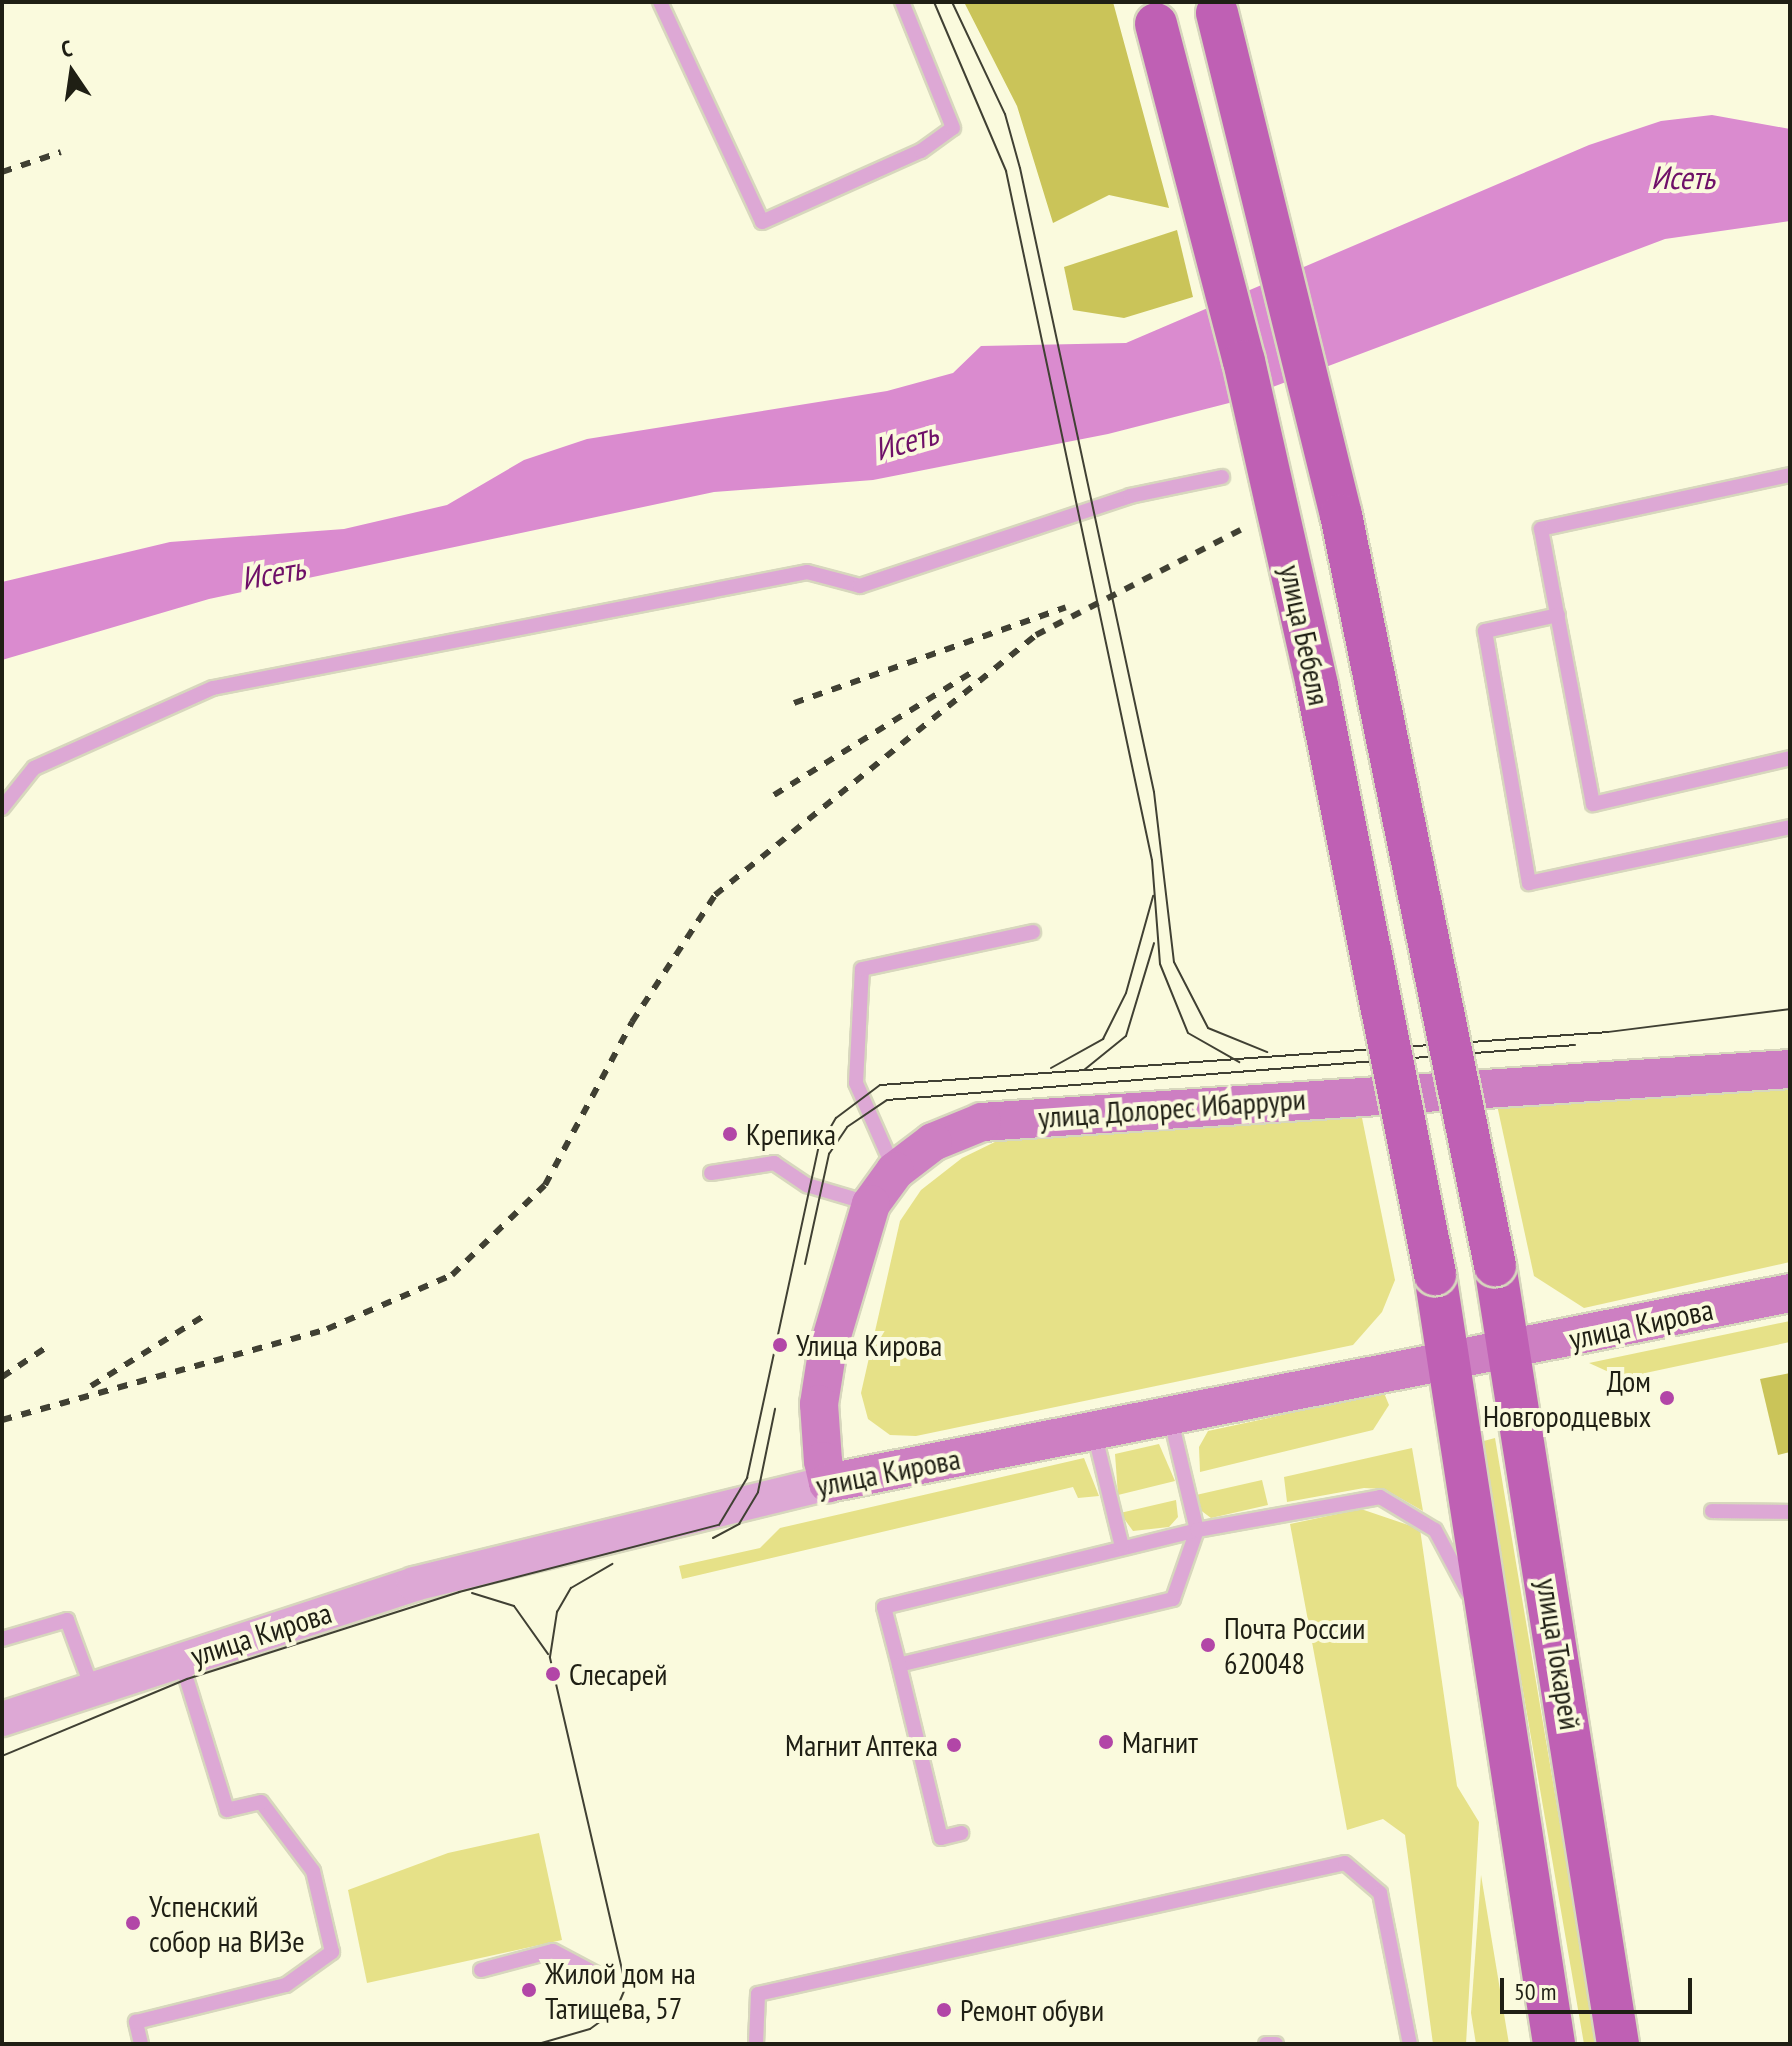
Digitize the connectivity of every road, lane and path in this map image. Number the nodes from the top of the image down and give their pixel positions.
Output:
1 (660, 2) edge
2 (902, 2) edge
3 (1215, 7) edge
4 (1154, 13) edge
5 (1790, 475) edge
6 (1222, 477) dead end
7 (1558, 615) junction
8 (1790, 758) edge
9 (2, 808) edge
10 (1790, 827) edge
11 (1033, 932) dead end
12 (1790, 1069) edge
13 (895, 1171) junction
14 (711, 1173) dead end
15 (871, 1204) junction
16 (1495, 1265) joint
17 (1435, 1274) joint
18 (1790, 1293) edge
19 (1510, 1349) junction
20 (1449, 1358) junction
21 (1170, 1415) junction
22 (1094, 1432) junction
23 (828, 1483) junction
24 (1712, 1511) dead end
25 (1790, 1512) edge
26 (1197, 1530) junction
27 (1122, 1547) junction
28 (1493, 1634) junction
29 (2, 1639) edge
30 (181, 1661) junction
31 (899, 1665) junction
32 (92, 1689) junction
33 (2, 1719) edge
34 (961, 1833) dead end
35 (481, 1970) dead end
36 (604, 1978) dead end
37 (141, 2044) edge
38 (756, 2044) edge
39 (1266, 2044) edge
40 (1276, 2044) edge
41 (1410, 2044) edge
42 (1554, 2044) edge
43 (1618, 2044) edge

1 - 2 lane
3 - 16 main road, улица Бебеля, bridge
4 - 17 main road, улица Бебеля, bridge
5 - 7 lane
6 - 9 lane
7 - 8 lane
7 - 10 lane
11 - 13 lane
12 - 13 main road, улица Долорес Ибаррури
13 - 15 main road, улица Долорес Ибаррури
14 - 15 lane
15 - 23 main road, улица Долорес Ибаррури
16 - 19 main road, улица Токарей
17 - 20 main road, улица Токарей
18 - 19 main road, улица Кирова
19 - 20 main road, улица Кирова
19 - 43 main road, улица Токарей
20 - 21 main road, улица Кирова
20 - 28 main road, улица Токарей
21 - 22 main road, улица Кирова
21 - 26 lane
22 - 23 main road, улица Кирова
22 - 27 lane
23 - 30 street, улица Кирова
24 - 25 lane
26 - 27 lane
26 - 28 lane
26 - 31 lane
27 - 31 lane
28 - 42 main road, улица Токарей
29 - 32 lane
30 - 32 street, улица Кирова
30 - 37 lane
31 - 34 lane
32 - 33 street, улица Кирова
35 - 36 lane
38 - 41 lane
39 - 40 lane

